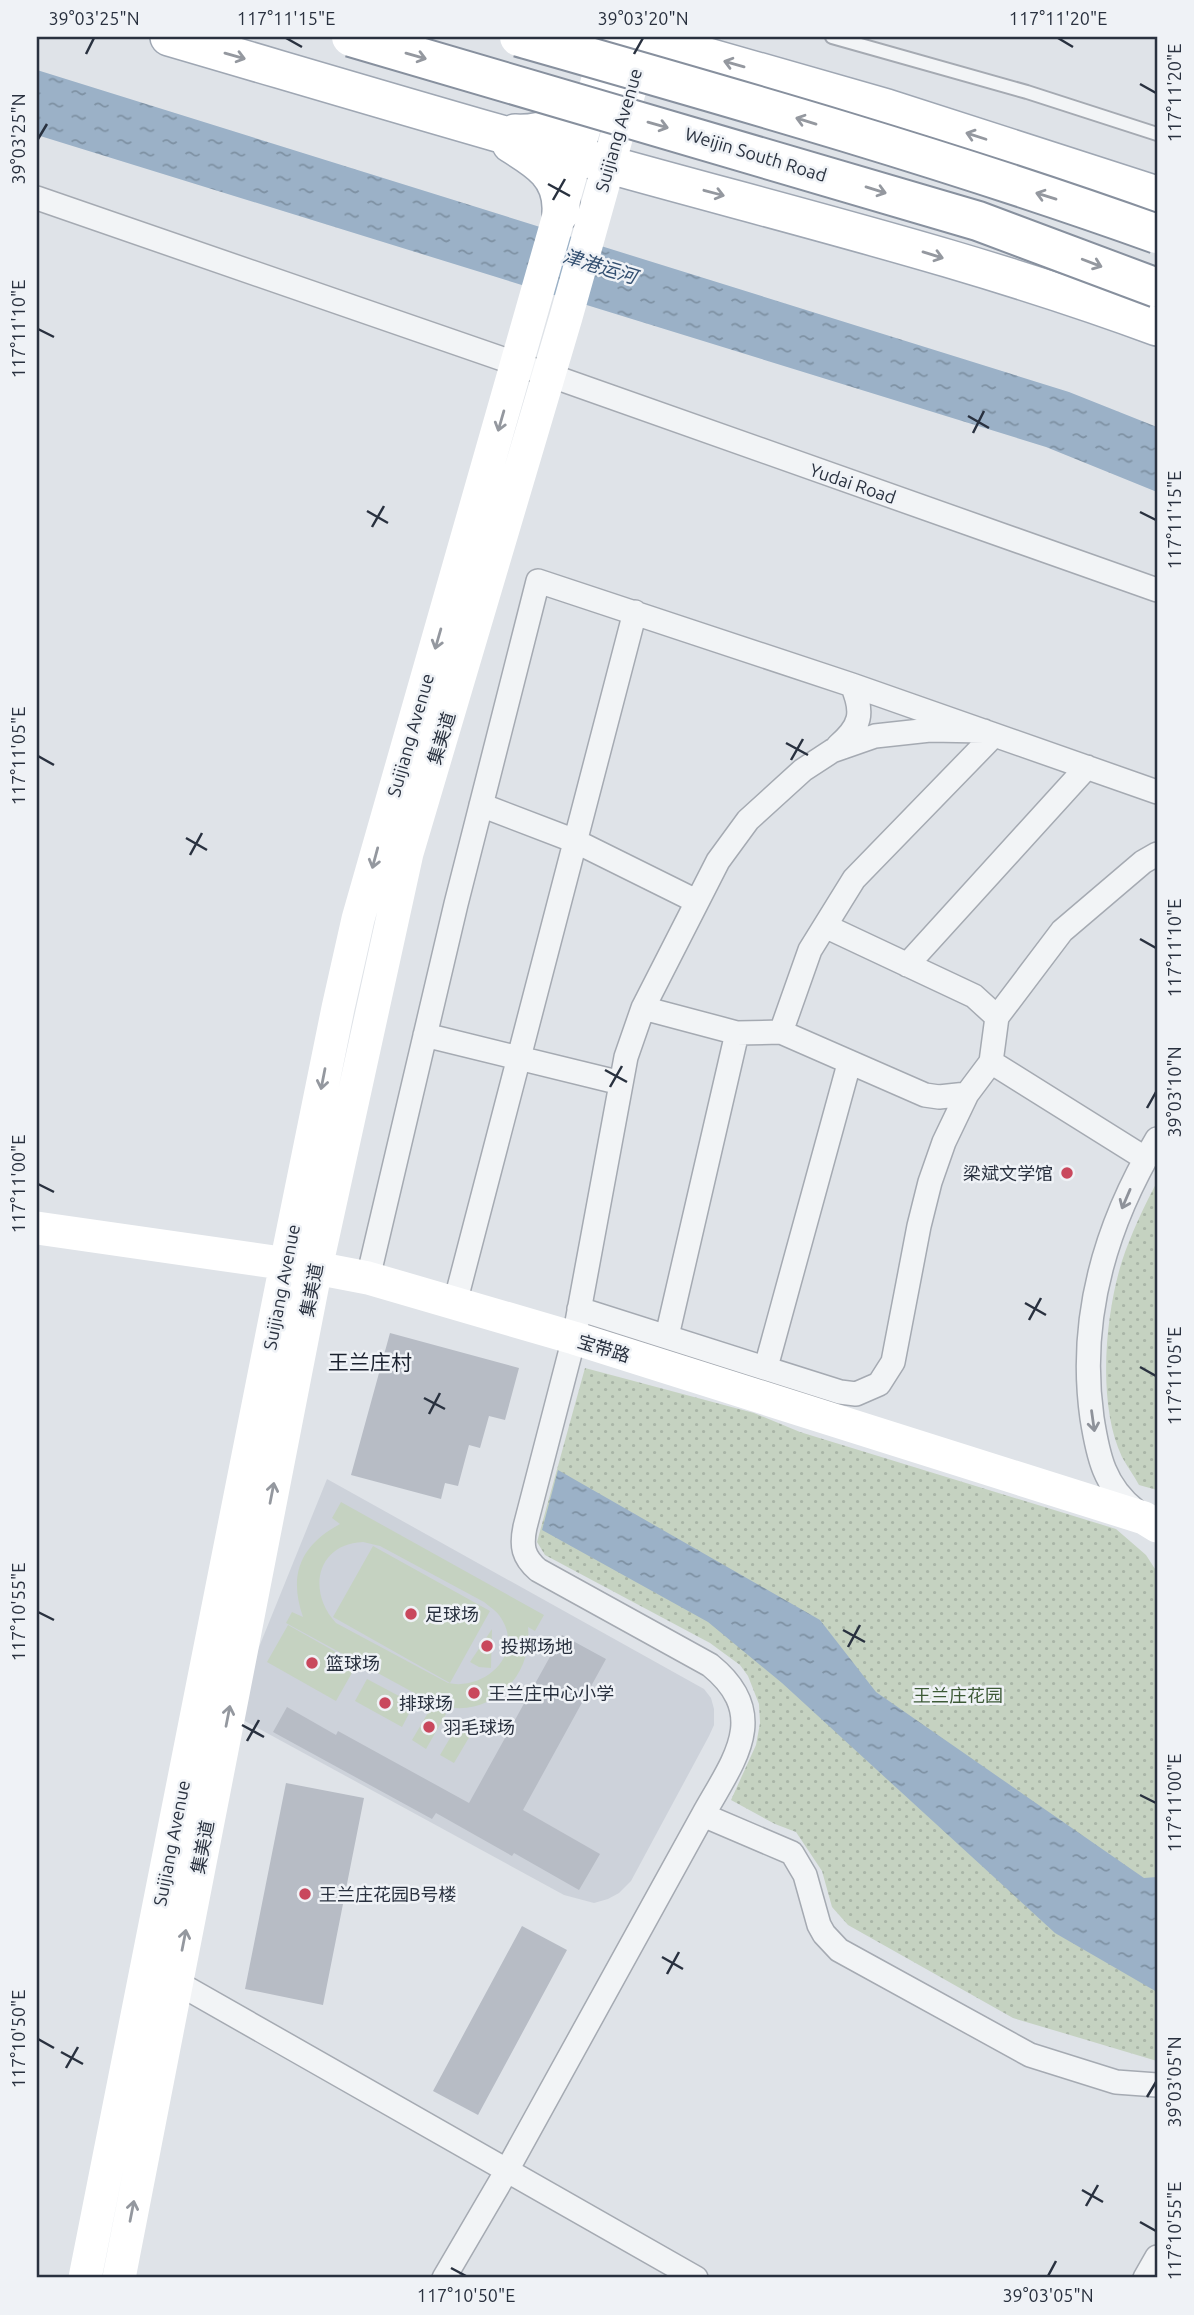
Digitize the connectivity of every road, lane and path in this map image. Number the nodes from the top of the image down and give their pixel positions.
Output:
1 (169, 37) edge
2 (351, 37) edge
3 (519, 37) edge
4 (566, 37) edge
5 (634, 37) edge
6 (832, 37) edge
7 (591, 103) junction
8 (482, 129) junction
9 (1157, 134) edge
10 (593, 160) junction
11 (1157, 195) edge
12 (37, 198) edge
13 (577, 217) junction
14 (1157, 234) edge
15 (1157, 288) edge
16 (1157, 327) edge
17 (517, 365) junction
18 (549, 375) junction
19 (1157, 590) edge
20 (635, 612) junction
21 (852, 685) junction
22 (989, 733) junction
23 (832, 751) junction
24 (1087, 767) junction
25 (1157, 792) edge
26 (481, 805) junction
27 (575, 841) junction
28 (1157, 854) edge
29 (696, 901) junction
30 (825, 926) junction
31 (906, 965) junction
32 (643, 1008) junction
33 (997, 1017) junction
34 (781, 1032) junction
35 (737, 1033) junction
36 (425, 1035) junction
37 (519, 1056) junction
38 (992, 1062) junction
39 (849, 1064) junction
40 (621, 1083) junction
41 (967, 1094) junction
42 (1152, 1149) edge
43 (37, 1228) edge
44 (301, 1266) junction
45 (368, 1278) junction
46 (455, 1303) junction
47 (576, 1324) junction
48 (667, 1336) junction
49 (766, 1367) junction
50 (1153, 1521) edge
51 (703, 1815) junction
52 (176, 1982) junction
53 (1157, 2085) edge
54 (506, 2172) junction
55 (1157, 2257) edge
56 (85, 2278) edge
57 (119, 2278) edge
58 (444, 2278) edge
59 (696, 2278) edge
60 (1145, 2278) edge

1 -> 8 main road
2 -> 15 highway, Weijin South Road, bridge
14 -> 3 highway, bridge
4 - 7 main road
5 - 7 main road
5 - 10 main road, Suijiang Avenue
11 -> 5 main road
6 - 9 lane
7 - 8 main road
7 - 10 main road, Suijiang Avenue
8 - 10 main road
8 - 13 main road
10 - 13 main road, Suijiang Avenue
10 -> 16 main road
12 - 17 street, Yudai Road
13 - 17 main road, Suijiang Avenue
13 - 18 main road, 集美道
17 - 18 street, Yudai Road
17 -> 44 main road, Suijiang Avenue
18 - 19 street, Yudai Road
18 - 44 main road, 集美道
20 - 21 street
20 - 26 street
20 - 27 street
21 - 22 street
21 - 23 street
22 - 23 street
22 - 24 street
22 - 30 street
23 - 29 street
24 - 25 street
24 - 31 street
26 - 27 street
26 - 36 street
27 - 29 street
27 - 37 street
28 - 33 street
29 - 32 street
30 - 31 street
30 - 34 street
31 - 33 street
32 - 35 street
32 - 40 street
33 - 38 street
34 - 35 street
34 - 39 street
35 - 48 street
36 - 37 street
36 - 45 street
37 - 40 street
37 - 46 street
38 - 41 street
38 - 42 street
39 - 41 street
39 - 49 street
40 - 47 street
41 - 49 street
42 -> 50 street
43 - 44 main road, 宝带路
44 - 45 main road, 宝带路
52 -> 44 main road, 集美道
44 - 56 main road, Suijiang Avenue
45 - 46 main road, 宝带路
46 - 47 main road, 宝带路
47 - 48 street
47 - 50 main road, 宝带路
47 - 51 street
48 - 49 street
51 - 53 street
51 - 54 street
52 - 54 street
57 -> 52 main road, 集美道
54 - 58 street
54 - 59 street
55 - 60 street

